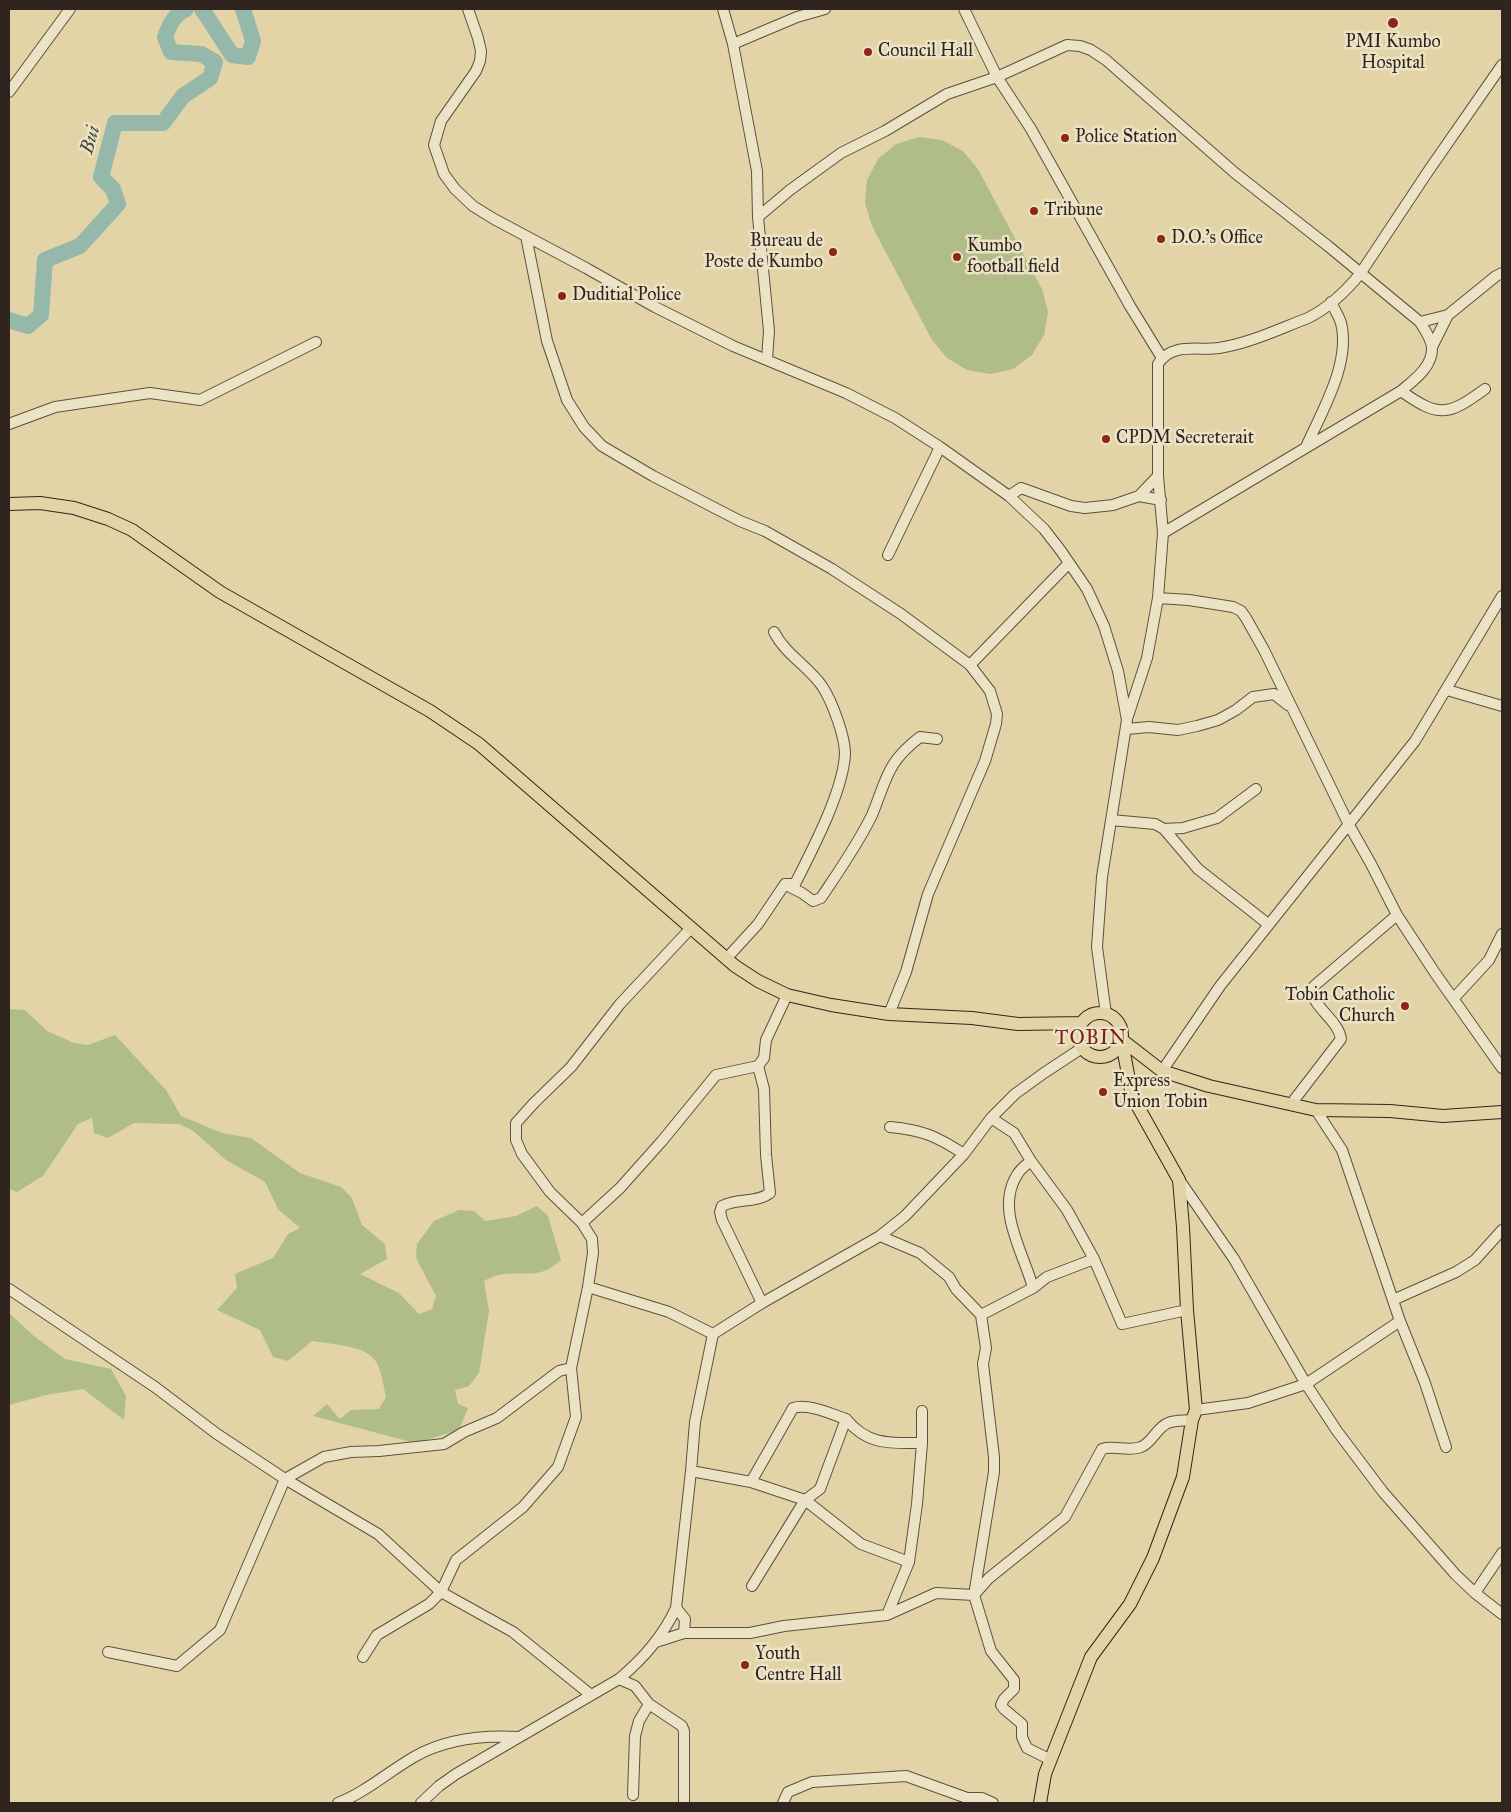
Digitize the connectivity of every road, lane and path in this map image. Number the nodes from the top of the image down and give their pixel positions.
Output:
1 (70, 9) edge
2 (468, 9) edge
3 (723, 9) edge
4 (825, 9) edge
5 (964, 9) edge
6 (813, 10) edge
7 (733, 44) junction
8 (1502, 65) edge
9 (998, 77) junction
10 (9, 92) edge
11 (758, 217) junction
12 (526, 236) junction
13 (1502, 273) edge
14 (1360, 274) junction
15 (1330, 302) junction
16 (1448, 315) junction
17 (1420, 322) junction
18 (316, 342) dead end
19 (1432, 347) junction
20 (1162, 358) junction
21 (766, 359) junction
22 (1485, 389) dead end
23 (1401, 391) junction
24 (9, 424) edge
25 (940, 447) junction
26 (1306, 447) junction
27 (1158, 476) junction
28 (1009, 496) junction
29 (1140, 496) junction
30 (1161, 500) junction
31 (9, 504) edge
32 (1163, 533) junction
33 (888, 555) dead end
34 (1069, 563) junction
35 (1502, 596) edge
36 (1158, 598) junction
37 (774, 632) dead end
38 (970, 665) junction
39 (1447, 690) junction
40 (1502, 706) edge
41 (1291, 707) junction
42 (1126, 724) junction
43 (937, 739) dead end
44 (1256, 789) dead end
45 (1111, 820) junction
46 (1349, 825) junction
47 (1164, 829) junction
48 (785, 884) junction
49 (1397, 915) junction
50 (1268, 924) junction
51 (691, 928) junction
52 (1502, 934) edge
53 (726, 959) junction
54 (787, 995) junction
55 (1454, 998) junction
56 (888, 1014) junction
57 (1106, 1014) junction
58 (1081, 1023) junction
59 (1122, 1041) junction
60 (1082, 1048) junction
61 (758, 1066) junction
62 (1502, 1068) edge
63 (1162, 1071) junction
64 (1291, 1104) junction
65 (1316, 1110) junction
66 (1502, 1112) edge
67 (991, 1118) junction
68 (890, 1127) dead end
69 (964, 1154) junction
70 (1031, 1161) junction
71 (1179, 1180) junction
72 (582, 1223) junction
73 (1502, 1230) edge
74 (880, 1236) junction
75 (1094, 1259) junction
76 (588, 1287) junction
77 (1033, 1288) junction
78 (9, 1290) edge
79 (1393, 1300) junction
80 (762, 1303) junction
81 (1187, 1310) junction
82 (981, 1315) junction
83 (1400, 1322) junction
84 (714, 1334) junction
85 (572, 1368) junction
86 (1306, 1384) junction
87 (922, 1411) dead end
88 (1194, 1415) junction
89 (846, 1419) junction
90 (922, 1443) junction
91 (1446, 1447) dead end
92 (691, 1471) junction
93 (285, 1479) junction
94 (750, 1482) junction
95 (804, 1500) junction
96 (1502, 1553) edge
97 (909, 1562) junction
98 (752, 1586) dead end
99 (441, 1592) junction
100 (1475, 1593) junction
101 (974, 1595) junction
102 (676, 1608) junction
103 (1502, 1614) edge
104 (887, 1616) junction
105 (684, 1633) junction
106 (655, 1642) junction
107 (108, 1652) dead end
108 (363, 1658) dead end
109 (619, 1679) junction
110 (591, 1695) junction
111 (649, 1704) junction
112 (520, 1737) junction
113 (1051, 1760) junction
114 (633, 1796) dead end
115 (338, 1803) edge
116 (421, 1803) edge
117 (684, 1803) edge
118 (783, 1803) edge
119 (993, 1803) edge
120 (1040, 1803) edge

1 - 10 street
2 - 12 street
3 - 7 street
4 - 6 street
5 - 9 street
6 - 7 street
7 - 11 street
8 - 14 street
9 - 11 street
9 - 14 street
9 - 20 street
11 - 21 street
12 - 21 street
12 - 38 street
13 - 16 street
14 - 15 street
14 - 17 street
15 - 20 street
15 - 26 street
16 - 17 street
16 - 19 street
17 - 19 street
18 - 24 street
19 - 23 street
20 - 27 street
21 - 25 street
22 - 23 street
23 - 26 street
25 - 28 street
25 - 33 street
26 - 32 street
27 - 29 street
27 - 30 street
28 - 29 street
28 - 34 street
29 - 30 street
30 - 32 street
31 - 51 main road
32 - 36 street
34 - 38 street
34 - 42 street
35 - 39 street
36 - 41 street
36 - 42 street
37 - 48 street
38 - 56 street
39 - 40 street
39 - 46 street
41 - 42 street
41 - 46 street
42 - 45 street
43 - 48 street
44 - 47 street
45 - 47 street
45 - 57 street
46 - 49 street
46 - 50 street
47 - 50 street
48 - 53 street
49 - 55 street
49 - 64 street
50 - 63 street
51 - 53 main road
51 - 72 street
52 - 55 street
53 - 54 main road
54 - 56 main road
54 - 61 street
55 - 62 street
56 - 58 main road
57 - 58 main road
57 - 59 main road
58 - 60 main road
59 - 60 main road
59 - 63 main road
59 - 71 main road
60 - 67 street
61 - 72 street
61 - 80 street
63 - 64 main road
64 - 65 main road
65 - 66 main road
65 - 79 street
67 - 69 street
67 - 70 street
68 - 69 street
69 - 74 street
70 - 75 street
70 - 77 street
71 - 81 main road
71 - 86 street
72 - 76 street
73 - 79 street
74 - 80 street
74 - 82 street
75 - 77 street
75 - 81 street
76 - 84 street
76 - 85 street
77 - 82 street
78 - 93 street
79 - 83 street
80 - 84 street
81 - 88 main road
82 - 101 street
83 - 86 street
83 - 91 street
84 - 92 street
85 - 93 street
85 - 99 street
86 - 88 street
86 - 100 street
87 - 90 street
88 - 101 street
88 - 113 main road
89 - 90 street
89 - 94 street
89 - 95 street
90 - 97 street
92 - 94 street
92 - 102 street
93 - 99 street
93 - 107 street
94 - 95 street
95 - 97 street
95 - 98 street
96 - 100 street
97 - 104 street
99 - 108 street
99 - 110 street
100 - 103 street
101 - 104 street
101 - 113 street
102 - 105 street
102 - 106 street
104 - 105 street
105 - 106 street
106 - 109 street
109 - 110 street
109 - 111 street
110 - 112 street
111 - 114 street
111 - 117 street
112 - 115 street
112 - 116 street
113 - 120 main road
118 - 119 street

